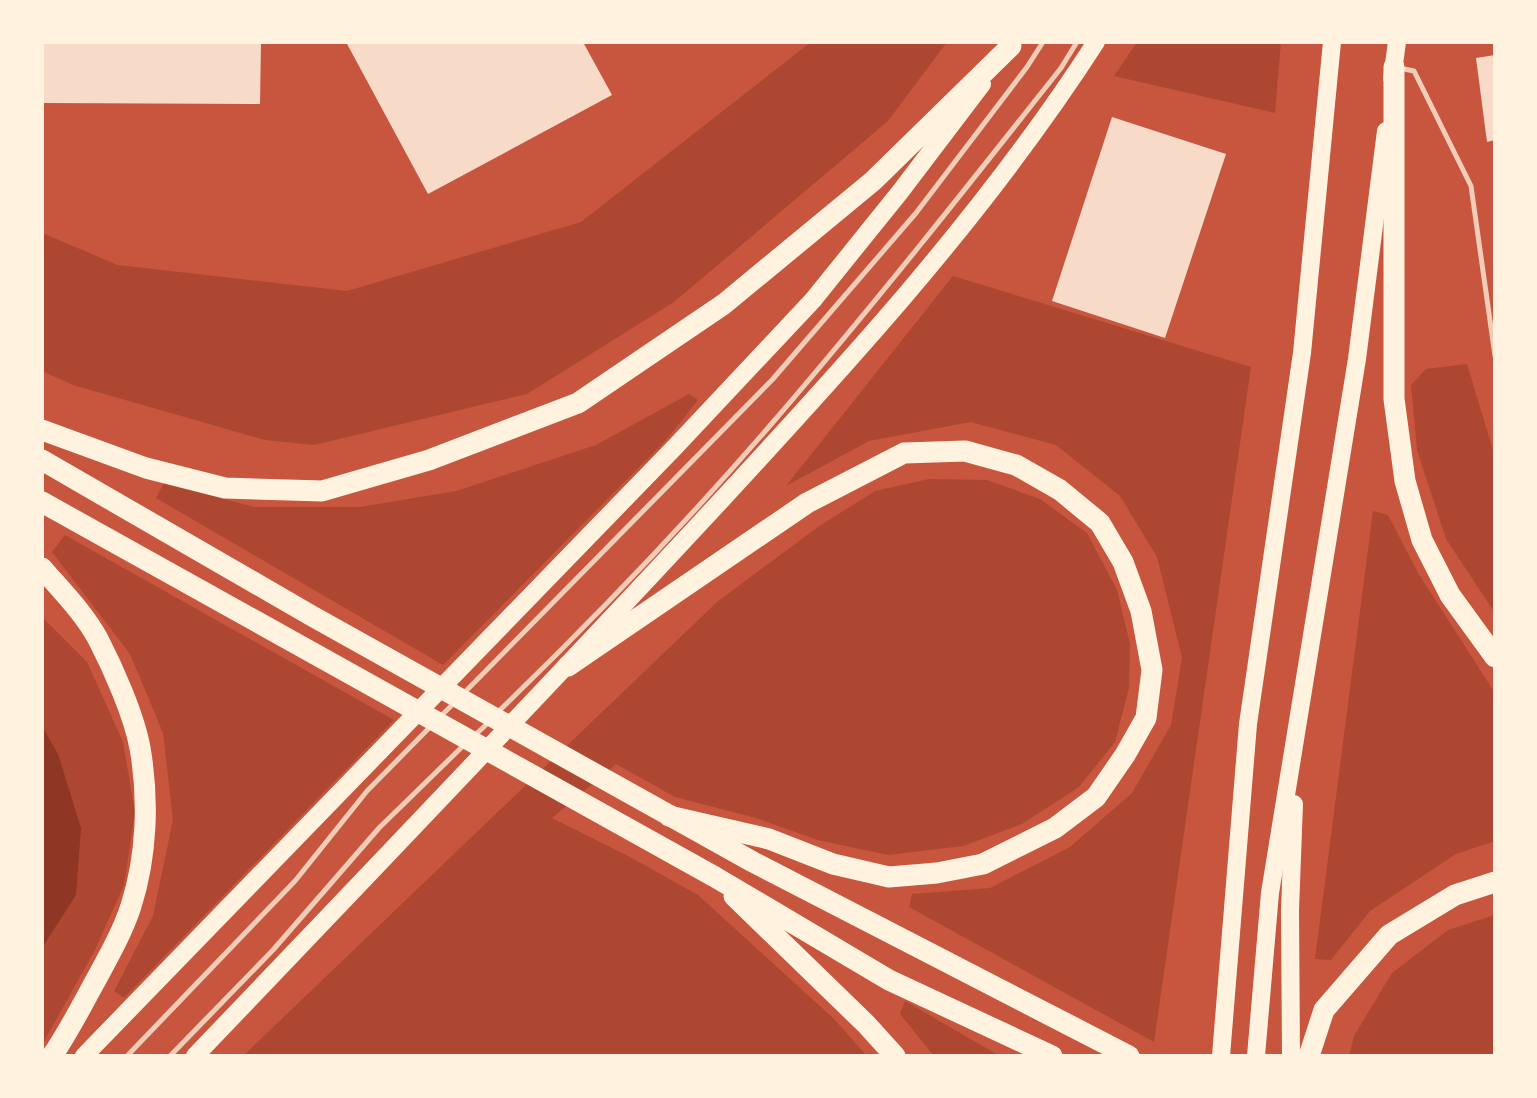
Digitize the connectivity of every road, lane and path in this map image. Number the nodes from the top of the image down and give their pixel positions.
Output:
1 (1043, 42) edge
2 (1077, 42) edge
3 (1096, 42) edge
4 (1332, 42) edge
5 (1397, 42) edge
6 (1012, 44) edge
7 (1394, 67) junction
8 (1495, 356) edge
9 (42, 430) edge
10 (42, 460) edge
11 (42, 502) edge
12 (42, 568) edge
13 (1495, 657) edge
14 (568, 666) junction
15 (1301, 707) junction
16 (669, 816) junction
17 (715, 877) junction
18 (1495, 881) edge
19 (52, 1056) edge
20 (84, 1056) edge
21 (127, 1056) edge
22 (170, 1056) edge
23 (195, 1056) edge
24 (895, 1056) edge
25 (1052, 1056) edge
26 (1128, 1056) edge
27 (1221, 1056) edge
28 (1256, 1056) edge
29 (1291, 1056) edge
30 (1309, 1056) edge

1 - 21 lane
2 - 22 lane
3 - 14 main road
4 - 27 main road
5 - 7 main road
6 - 9 highway
6 - 20 main road
7 - 8 lane
7 - 13 highway
7 - 15 main road
10 - 16 highway
11 - 17 highway
12 - 19 highway
14 - 16 highway
14 - 23 main road
15 - 28 main road
15 - 29 main road
16 - 26 highway
17 - 24 highway
17 - 25 highway
18 - 30 highway

